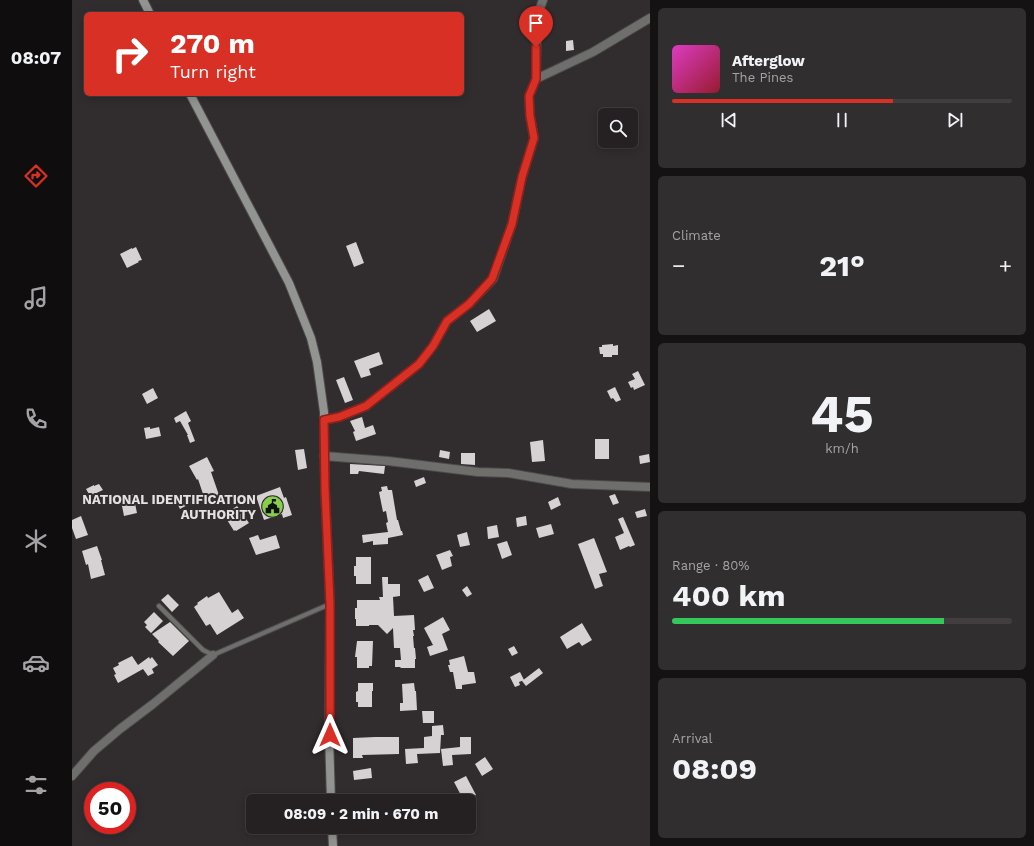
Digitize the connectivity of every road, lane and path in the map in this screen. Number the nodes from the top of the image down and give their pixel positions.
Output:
1 (143, 0) edge
2 (543, 0) edge
3 (149, 12) edge
4 (650, 18) edge
5 (536, 79) junction
6 (191, 96) edge
7 (324, 420) junction
8 (324, 456) junction
9 (650, 487) edge
10 (330, 604) junction
11 (159, 606) dead end
12 (213, 655) junction
13 (72, 776) edge
14 (332, 794) edge
15 (332, 834) edge
16 (333, 846) edge

1 - 3 main road
2 - 5 street
4 - 5 street
5 - 7 street
6 - 7 main road
7 - 8 main road
8 - 9 street
8 - 10 main road
10 - 12 lane
10 - 14 main road
11 - 12 lane
12 - 13 street
15 - 16 main road

